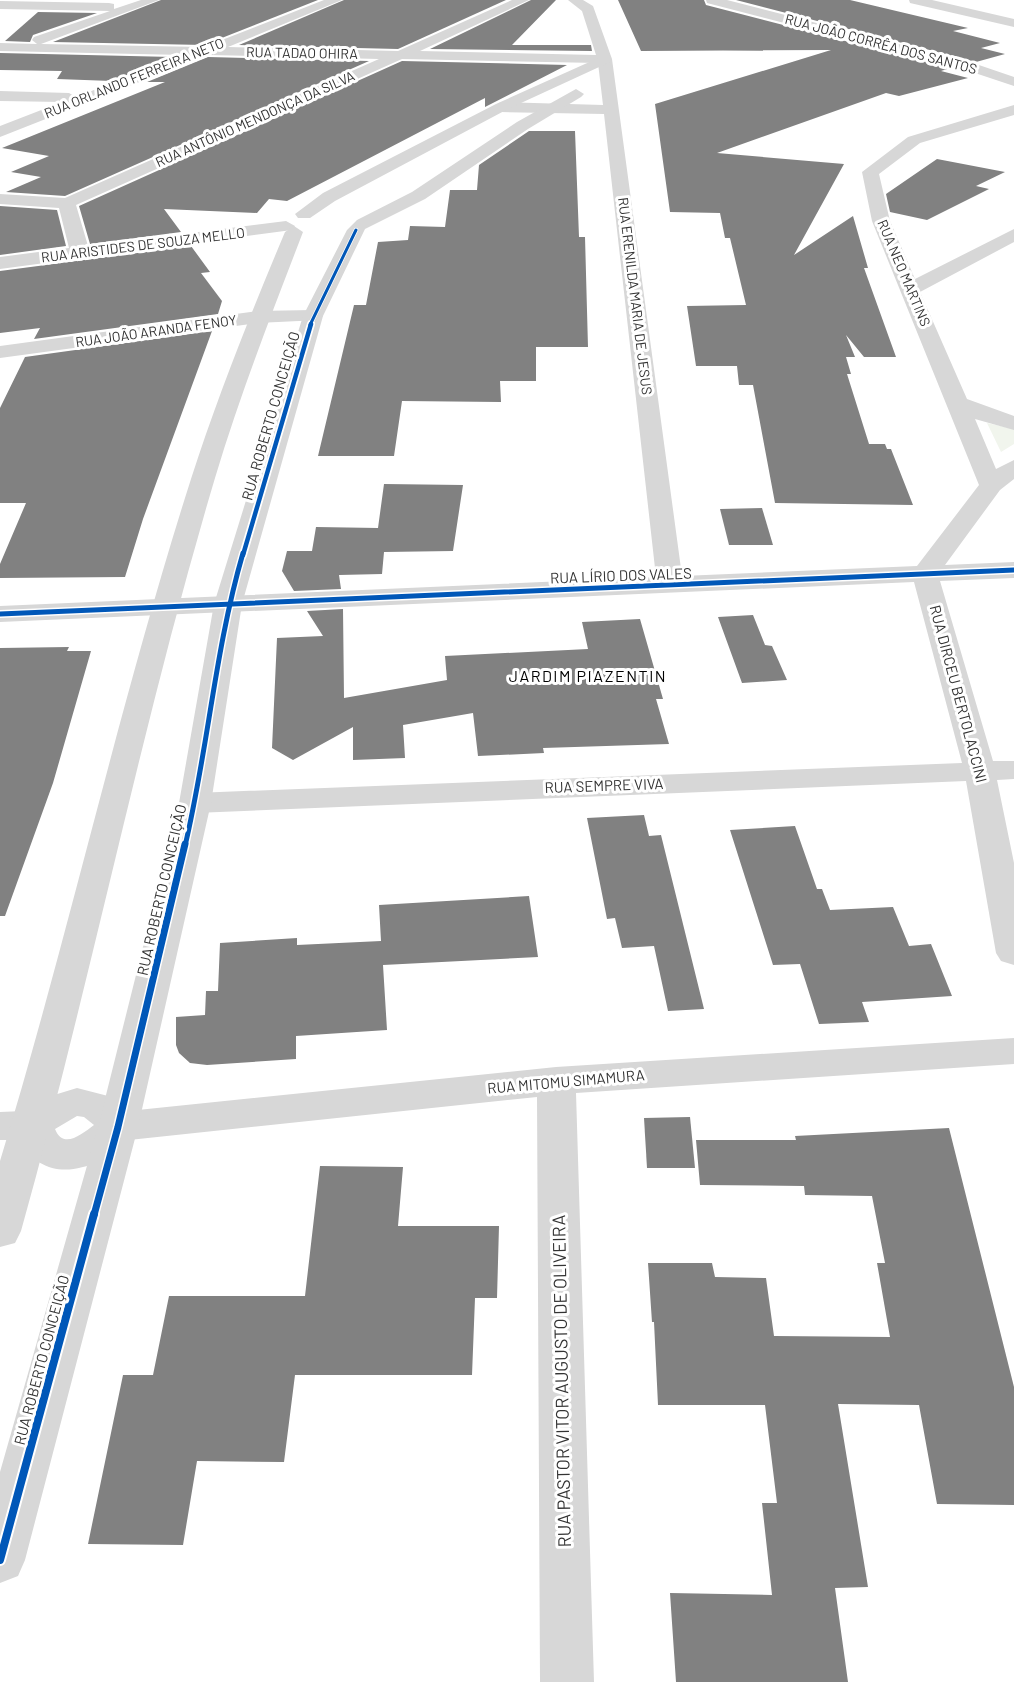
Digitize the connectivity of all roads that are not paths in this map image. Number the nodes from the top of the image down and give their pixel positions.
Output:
1 (153, 0) edge
2 (336, 0) edge
3 (523, 0) edge
4 (569, 0) edge
5 (712, 0) edge
6 (915, 0) edge
7 (583, 2) edge
8 (0, 5) edge
9 (132, 7) junction
10 (1014, 23) edge
11 (0, 47) edge
12 (17, 47) junction
13 (201, 51) junction
14 (399, 55) junction
15 (606, 68) junction
16 (1014, 82) edge
17 (0, 96) edge
18 (80, 99) junction
19 (501, 107) junction
20 (546, 109) junction
21 (612, 110) junction
22 (1014, 110) edge
23 (0, 132) edge
24 (410, 156) junction
25 (463, 165) junction
26 (0, 199) edge
27 (67, 203) junction
28 (350, 220) junction
29 (305, 229) junction
30 (1014, 235) edge
31 (80, 253) junction
32 (0, 263) edge
33 (911, 289) junction
34 (313, 316) junction
35 (257, 317) junction
36 (0, 352) edge
37 (958, 404) junction
38 (1014, 423) edge
39 (1014, 467) edge
40 (991, 485) junction
41 (1014, 570) edge
42 (925, 574) junction
43 (670, 586) junction
44 (228, 604) junction
45 (164, 607) junction
46 (0, 614) edge
47 (1014, 770) edge
48 (980, 771) junction
49 (195, 803) junction
50 (1014, 952) edge
51 (1014, 1051) edge
52 (556, 1081) junction
53 (16, 1126) edge
54 (118, 1127) junction
55 (0, 1231) edge
56 (0, 1560) edge
57 (567, 1682) edge

1 - 9 street
2 - 13 street, RUA ORLANDO FERREIRA NETO
3 - 14 street, RUA ANTÔNIO MENDONÇA DA SILVA
4 - 7 street
5 - 16 street, RUA JOÃO CORRÊA DOS SANTOS
6 - 10 street
7 - 15 street, RUA ERENILDA MARIA DE JESUS
8 - 9 street
9 - 12 street
11 - 12 street, RUA TADAO OHIRA
12 - 13 street, RUA TADAO OHIRA
13 - 14 street, RUA TADAO OHIRA
13 - 18 street, RUA ORLANDO FERREIRA NETO
14 - 15 street, RUA TADAO OHIRA
14 - 27 street, RUA ANTÔNIO MENDONÇA DA SILVA
15 - 19 street
15 - 20 street
15 - 21 street, RUA ERENILDA MARIA DE JESUS
17 - 18 street
18 - 23 street, RUA ORLANDO FERREIRA NETO
19 - 20 street
19 - 24 street
20 - 21 street
20 - 25 street
21 - 43 street, RUA ERENILDA MARIA DE JESUS
22 - 33 street, RUA NEO MARTINS
24 - 25 street
24 - 29 street
25 - 28 street
26 - 27 street
27 - 31 street
28 - 29 street
28 - 29 street
28 - 34 street, RUA ROBERTO CONCEIÇÃO
29 - 31 street, RUA ARISTIDES DE SOUZA MELLO
29 - 35 street
30 - 33 street
31 - 32 street, RUA ARISTIDES DE SOUZA MELLO
33 - 37 street, RUA NEO MARTINS
34 - 35 street, RUA JOÃO ARANDA FENOY
34 - 44 street, RUA ROBERTO CONCEIÇÃO
35 - 36 street, RUA JOÃO ARANDA FENOY
35 - 45 street
37 - 38 street
37 - 40 street, RUA NEO MARTINS
39 - 40 street
40 - 42 street
41 - 42 street, RUA LÍRIO DOS VALES
42 - 43 street, RUA LÍRIO DOS VALES
42 - 48 street, RUA DIRCEU BERTOLACCINI
43 - 44 street, RUA LÍRIO DOS VALES
44 - 45 street, RUA LÍRIO DOS VALES
44 - 49 street, RUA ROBERTO CONCEIÇÃO
45 - 46 street, RUA LÍRIO DOS VALES
45 - 53 street
47 - 48 street, RUA SEMPRE VIVA
48 - 49 street, RUA SEMPRE VIVA
48 - 50 street, RUA DIRCEU BERTOLACCINI
49 - 54 street, RUA ROBERTO CONCEIÇÃO
51 - 52 street, RUA MITOMU SIMAMURA
52 - 54 street, RUA MITOMU SIMAMURA
52 - 57 street, RUA PASTOR VITOR AUGUSTO DE OLIVEIRA
53 - 54 street
53 - 55 street
54 - 56 street, RUA ROBERTO CONCEIÇÃO

